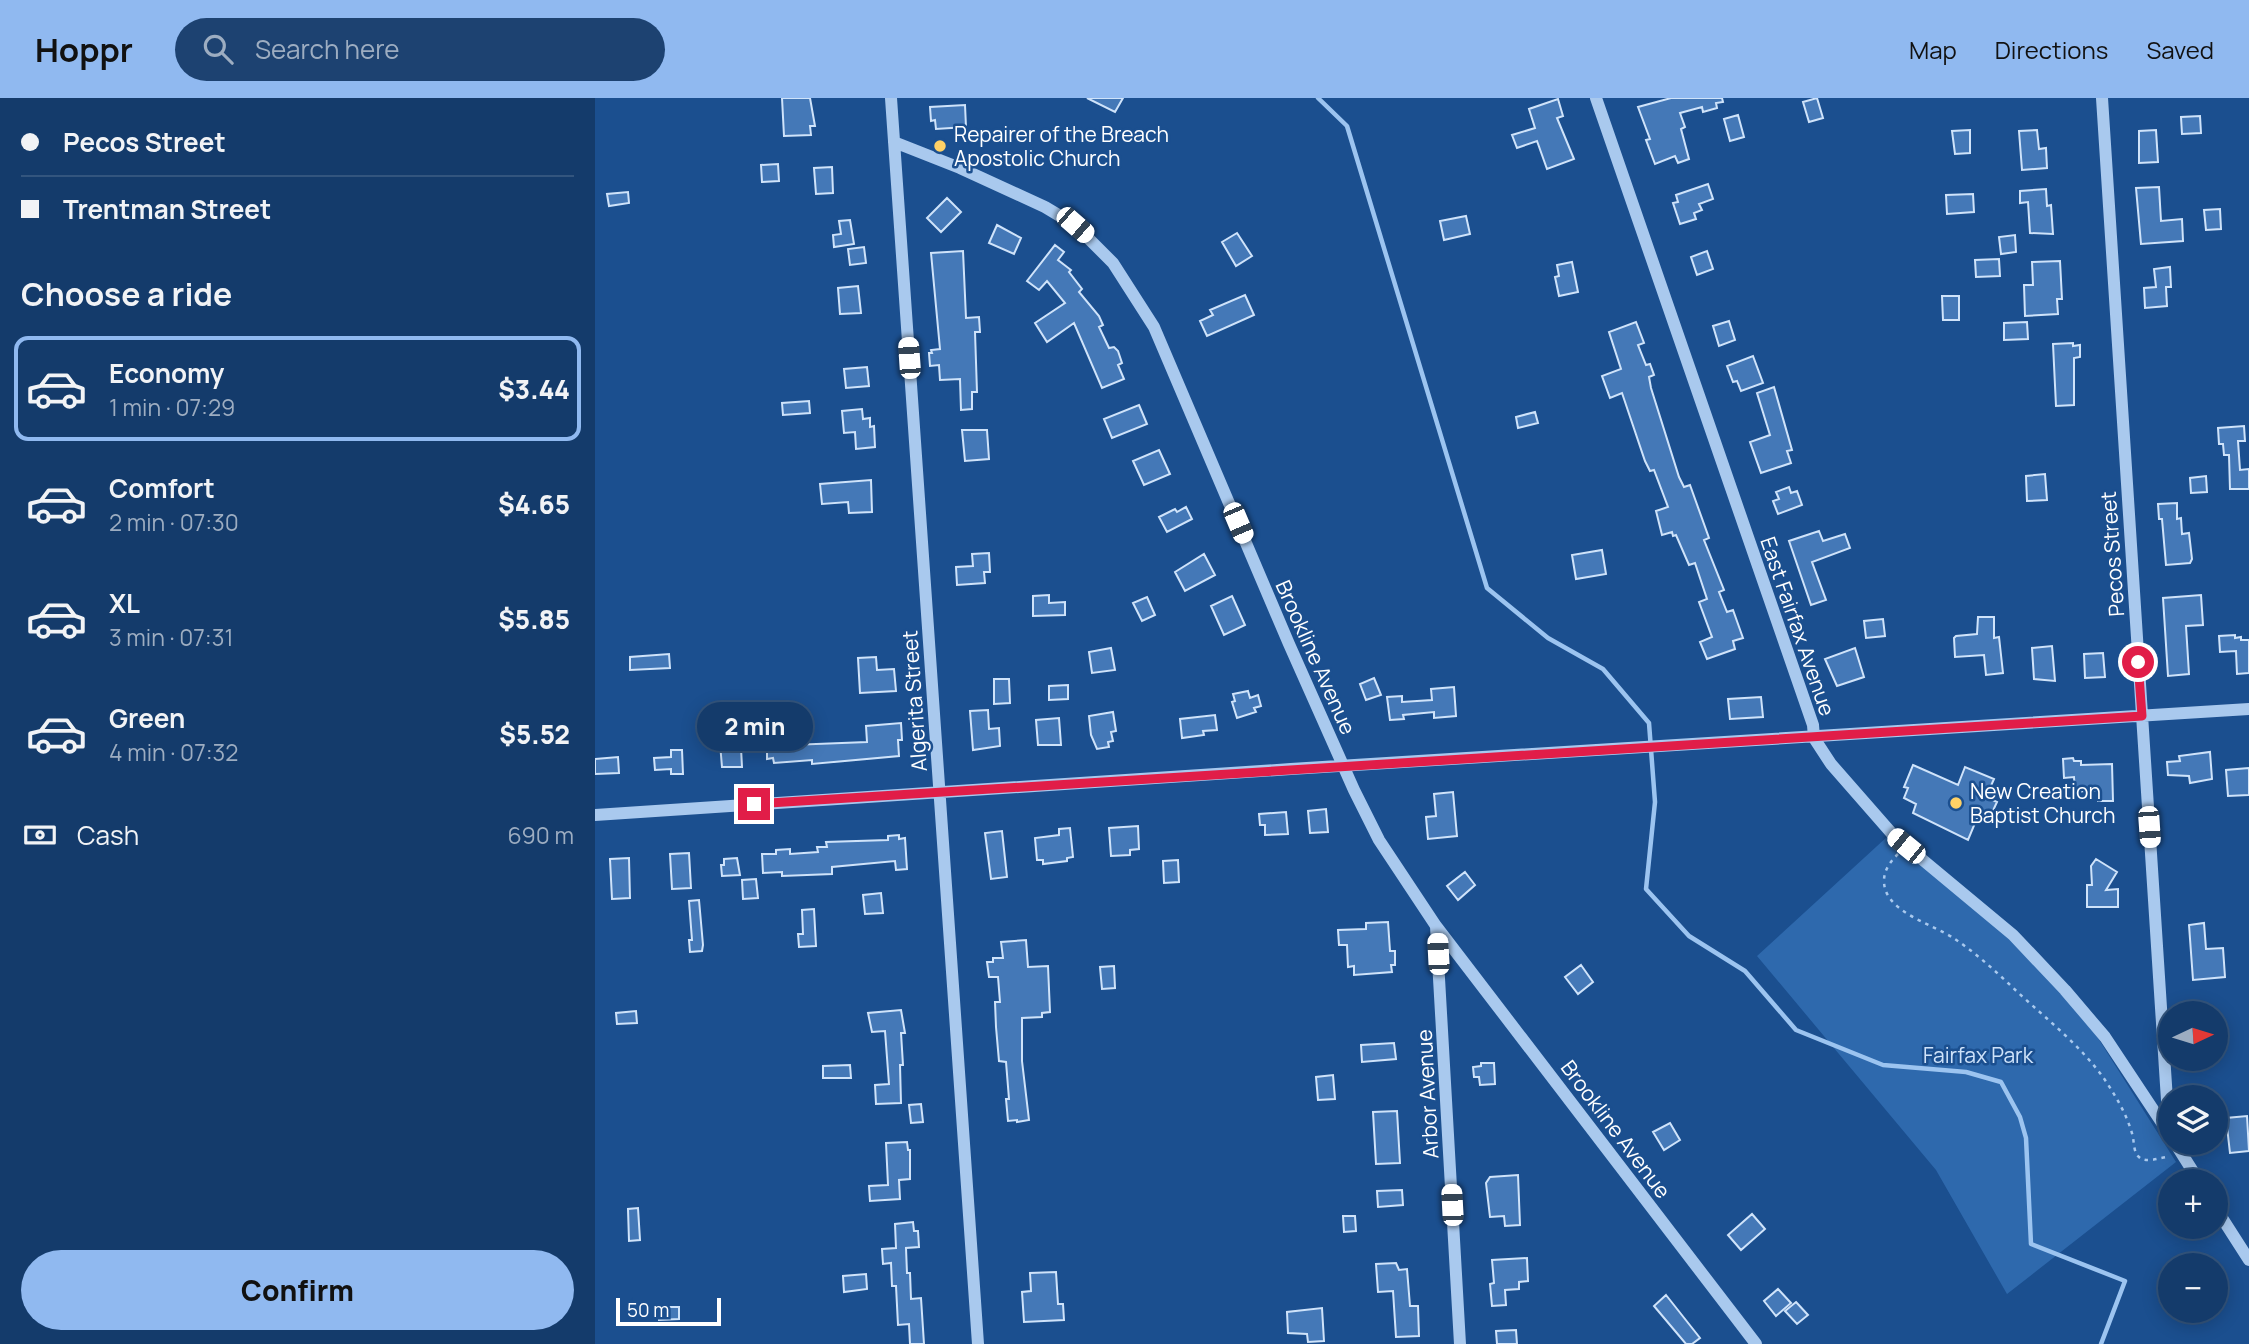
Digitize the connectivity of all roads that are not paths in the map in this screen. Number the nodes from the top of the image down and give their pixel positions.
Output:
1 (891, 98) edge
2 (1596, 98) edge
3 (2102, 98) edge
4 (894, 142) junction
5 (2249, 709) edge
6 (2142, 716) junction
7 (1814, 738) junction
8 (1343, 765) junction
9 (939, 791) junction
10 (595, 815) edge
11 (1436, 926) junction
12 (2167, 1085) edge
13 (2158, 1117) edge
14 (2228, 1227) edge
15 (2249, 1260) edge
16 (978, 1344) edge
17 (1460, 1344) edge
18 (1756, 1344) edge

1 - 4 street, Algerita Street
2 - 7 street, East Fairfax Avenue
3 - 6 street, Pecos Street
4 - 8 street, Brookline Avenue
4 - 9 street, Algerita Street
5 - 6 street
6 - 7 street
6 - 12 street, Pecos Street
7 - 8 street
7 - 13 street, East Fairfax Avenue
8 - 9 street
8 - 11 street, Brookline Avenue
9 - 10 street
9 - 16 street, Algerita Street
11 - 17 street, Arbor Avenue
11 - 18 street, Brookline Avenue
14 - 15 street

